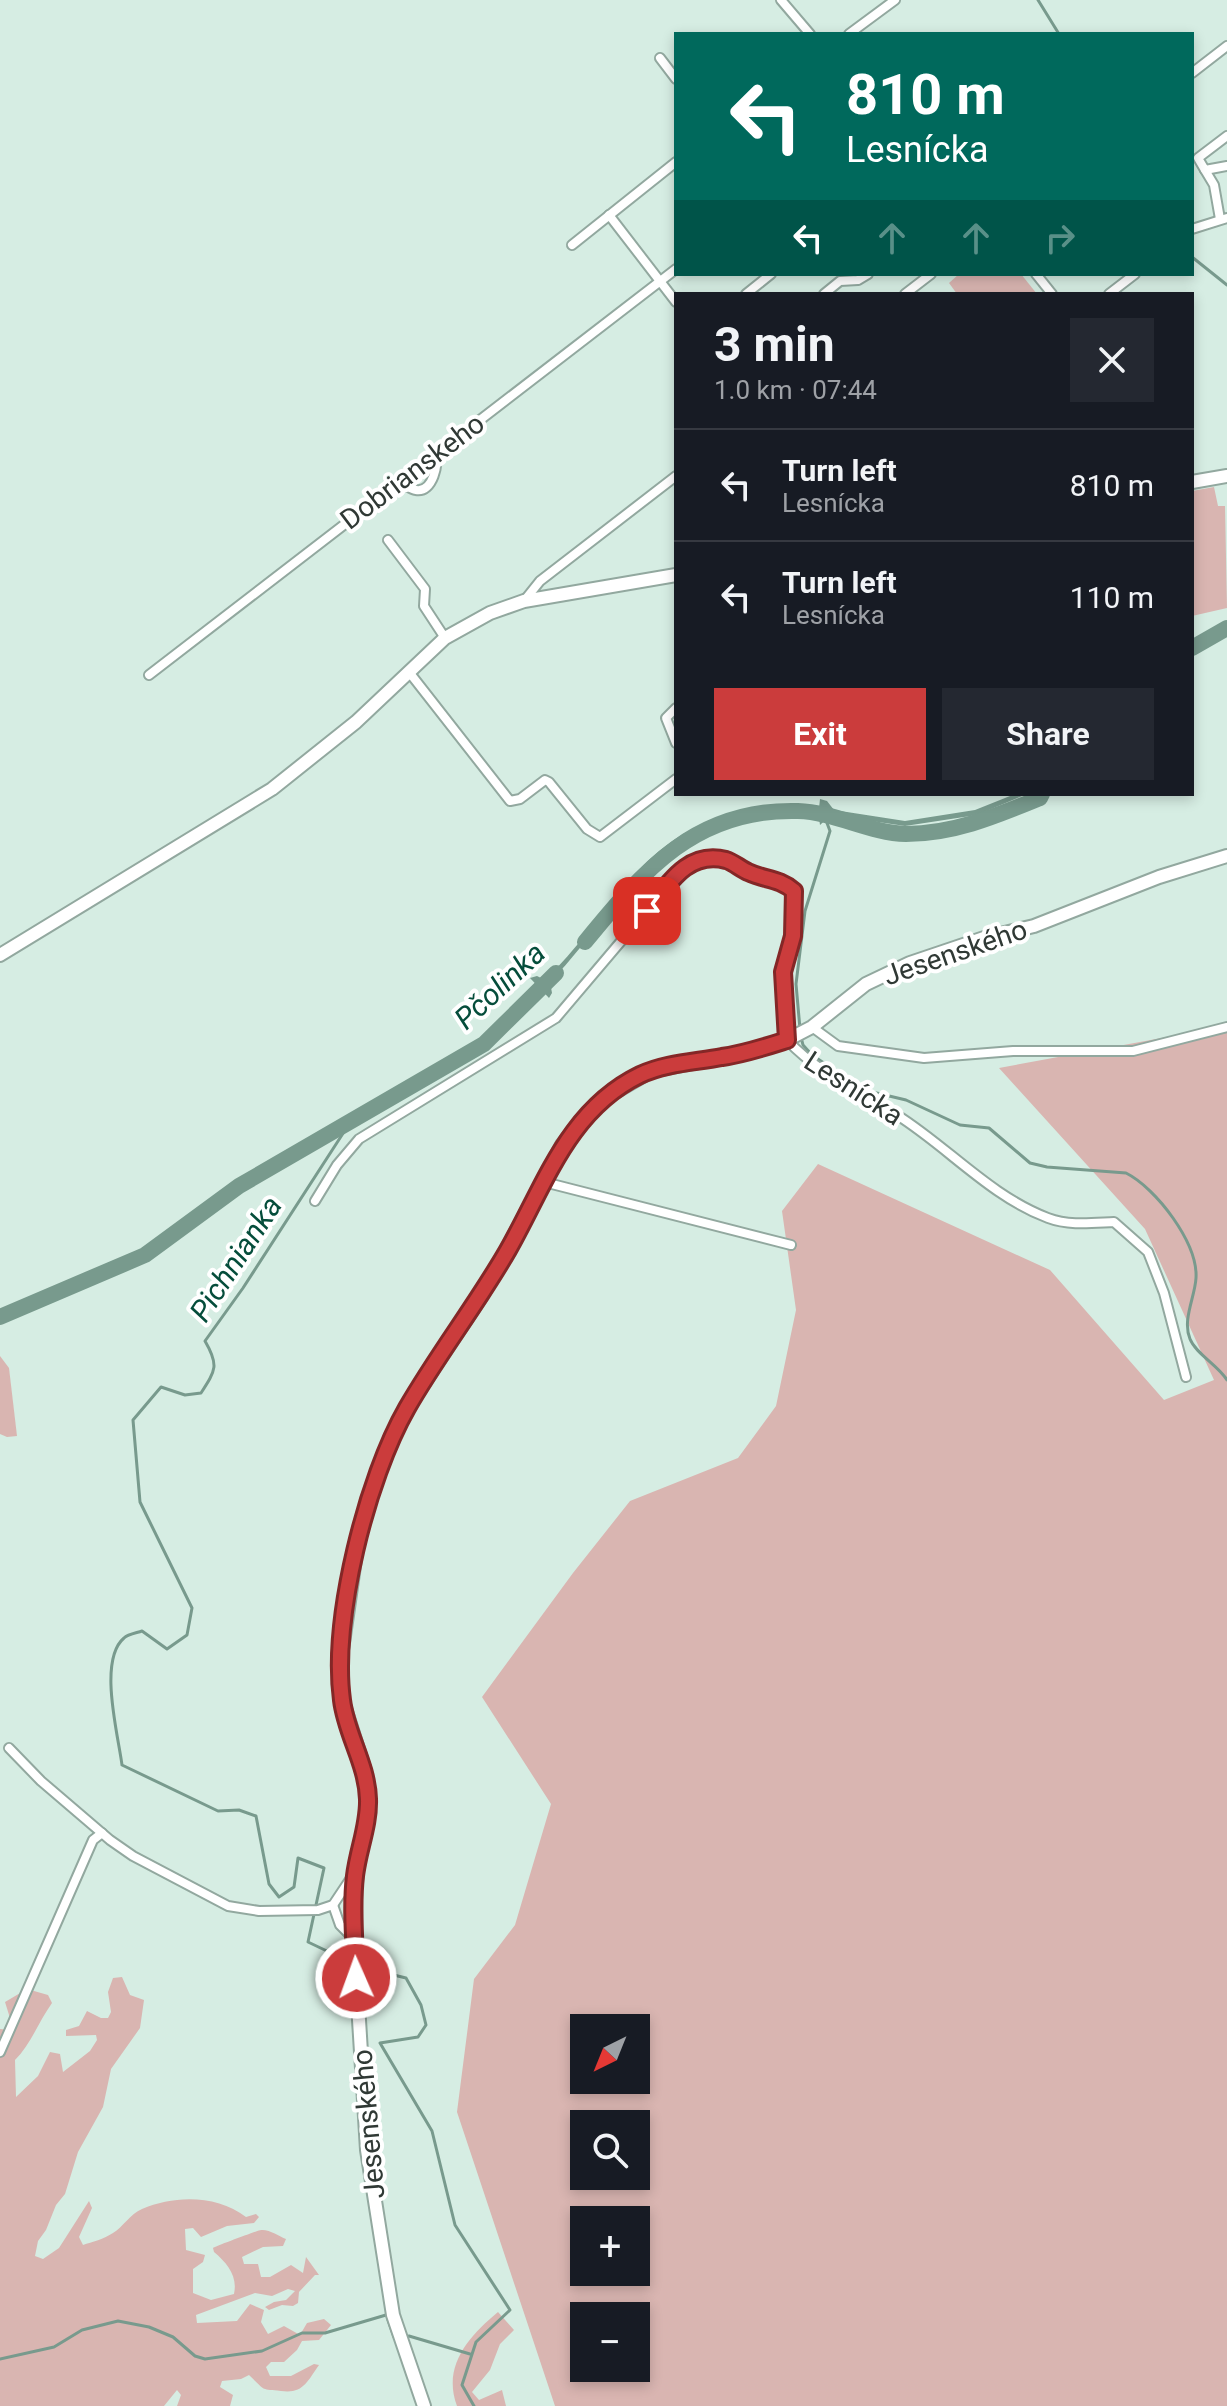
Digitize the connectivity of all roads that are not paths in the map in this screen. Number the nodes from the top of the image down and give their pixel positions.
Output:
1 (781, 0) edge
2 (895, 0) edge
3 (808, 32) edge
4 (852, 32) edge
5 (1227, 46) edge
6 (660, 58) dead end
7 (1194, 71) edge
8 (674, 76) edge
9 (1227, 136) edge
10 (1195, 155) edge
11 (674, 164) edge
12 (1227, 166) edge
13 (1205, 170) junction
14 (609, 215) junction
15 (1223, 218) edge
16 (1194, 228) edge
17 (572, 245) dead end
18 (674, 270) edge
19 (768, 276) edge
20 (865, 276) edge
21 (928, 276) edge
22 (1038, 276) edge
23 (1132, 276) edge
24 (660, 281) junction
25 (748, 292) edge
26 (826, 292) edge
27 (908, 292) edge
28 (1050, 292) edge
29 (1112, 292) edge
30 (674, 299) edge
31 (436, 452) junction
32 (1227, 476) edge
33 (674, 478) edge
34 (1194, 479) edge
35 (397, 482) junction
36 (388, 540) dead end
37 (674, 575) edge
38 (524, 601) junction
39 (445, 638) junction
40 (409, 672) junction
41 (149, 675) dead end
42 (674, 710) edge
43 (674, 738) edge
44 (674, 781) edge
45 (1227, 856) edge
46 (0, 955) edge
47 (812, 1027) junction
48 (1227, 1027) edge
49 (787, 1040) junction
50 (544, 1182) junction
51 (315, 1201) dead end
52 (791, 1245) dead end
53 (1186, 1377) dead end
54 (9, 1748) dead end
55 (102, 1833) junction
56 (355, 1871) junction
57 (333, 1905) junction
58 (354, 1939) junction
59 (0, 2052) edge
60 (424, 2406) edge

1 - 3 street
2 - 4 street
5 - 7 street
6 - 8 street
9 - 10 street
10 - 13 street
11 - 14 street
12 - 13 street
13 - 15 street
14 - 17 street
14 - 24 street
15 - 16 street
18 - 24 street, Dobrianskeho
19 - 25 street
20 - 26 street
21 - 27 street
22 - 28 street
23 - 29 street
24 - 30 street
24 - 31 street, Dobrianskeho
31 - 35 street, Dobrianskeho
31 - 35 street
32 - 34 street
33 - 38 street
35 - 41 street, Dobrianskeho
36 - 39 street
37 - 38 street
38 - 39 street
39 - 40 street
40 - 44 street
40 - 46 street
42 - 43 street
45 - 47 street, Jesenského
47 - 48 street
47 - 49 street, Jesenského
49 - 50 street, Jesenského
49 - 51 street, Lesnícka
49 - 53 street, Lesnícka
50 - 52 street
50 - 56 street, Jesenského
54 - 55 street
55 - 57 street
55 - 59 street
56 - 57 street
56 - 58 street, Jesenského
57 - 58 street
58 - 60 street, Jesenského

